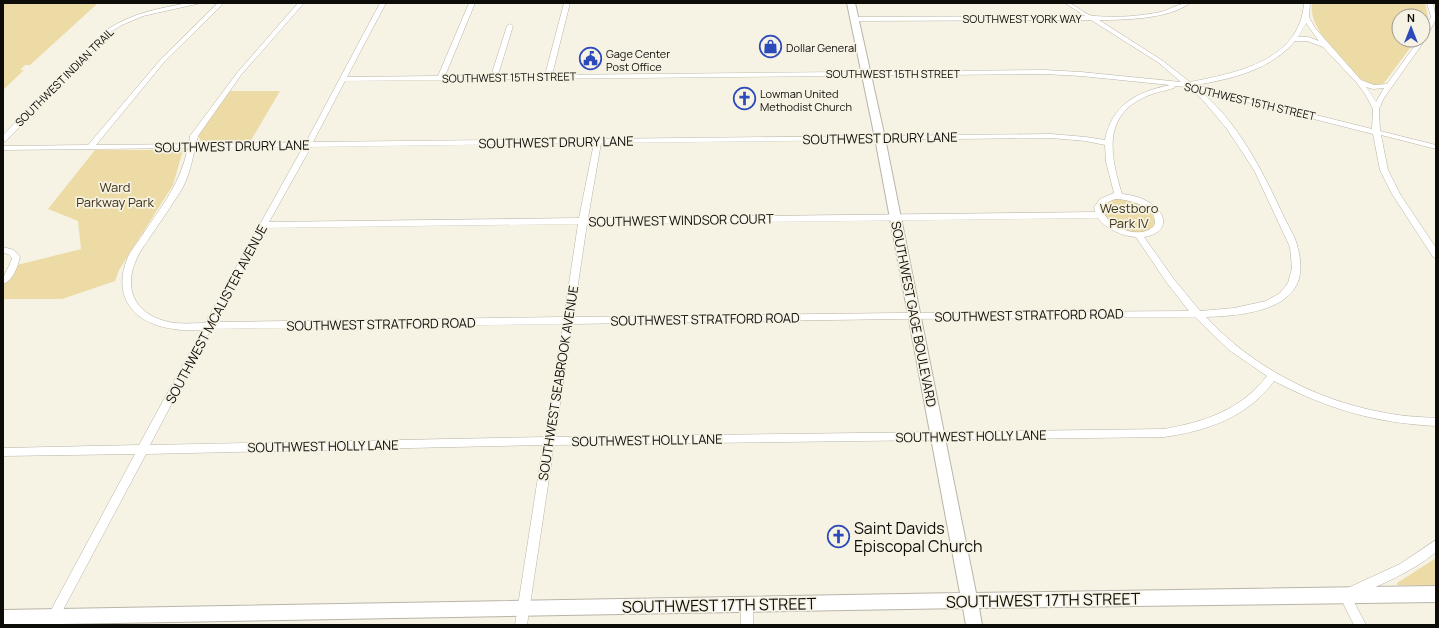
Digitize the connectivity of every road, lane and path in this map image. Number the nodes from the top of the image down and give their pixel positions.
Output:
1 (198, 3) edge
2 (221, 3) edge
3 (301, 3) edge
4 (383, 3) edge
5 (472, 3) edge
6 (567, 3) edge
7 (851, 3) edge
8 (1068, 3) edge
9 (1188, 3) edge
10 (1307, 3) edge
11 (1430, 3) edge
12 (1306, 17) junction
13 (1435, 17) edge
14 (1093, 18) junction
15 (854, 19) junction
16 (510, 26) dead end
17 (1294, 39) junction
18 (1326, 46) junction
19 (1416, 48) edge
20 (866, 74) junction
21 (548, 77) junction
22 (441, 78) junction
23 (494, 78) junction
24 (342, 79) junction
25 (1359, 82) junction
26 (1187, 85) junction
27 (1389, 86) junction
28 (1376, 109) junction
29 (1376, 131) junction
30 (880, 138) junction
31 (3, 139) edge
32 (598, 141) junction
33 (1108, 143) junction
34 (308, 145) junction
35 (192, 146) junction
36 (90, 147) junction
37 (1436, 147) edge
38 (3, 148) edge
39 (1119, 196) junction
40 (1099, 215) junction
41 (895, 218) junction
42 (583, 221) junction
43 (264, 225) junction
44 (1139, 236) junction
45 (3, 250) edge
46 (1436, 255) edge
47 (3, 281) edge
48 (1198, 314) junction
49 (915, 316) junction
50 (568, 321) junction
51 (208, 326) junction
52 (1273, 375) junction
53 (1436, 422) edge
54 (937, 436) junction
55 (548, 441) junction
56 (143, 449) junction
57 (3, 452) edge
58 (1436, 546) edge
59 (1436, 594) edge
60 (1345, 595) junction
61 (970, 601) junction
62 (747, 605) junction
63 (524, 608) junction
64 (3, 618) edge
65 (51, 621) edge
66 (521, 625) edge
67 (747, 625) edge
68 (974, 625) edge
69 (1360, 625) edge

1 - 31 street, SOUTHWEST INDIAN TRAIL
2 - 36 street
3 - 35 street, SOUTHWEST STRATFORD ROAD
4 - 24 street, SOUTHWEST MCALISTER AVENUE
5 - 22 street
6 - 21 street
7 - 15 main road, SOUTHWEST GAGE BOULEVARD
8 - 14 street, SOUTHWEST STRATFORD ROAD
9 - 14 street, SOUTHWEST YORK WAY
10 - 12 street
11 - 13 street
12 - 17 street
12 - 18 street
14 - 15 street, SOUTHWEST YORK WAY
14 - 26 street, SOUTHWEST STRATFORD ROAD
15 - 20 main road, SOUTHWEST GAGE BOULEVARD
16 - 23 street
17 - 18 street
17 - 26 street
18 - 25 street
19 - 27 street
20 - 21 street, SOUTHWEST 15TH STREET
20 - 26 street, SOUTHWEST 15TH STREET
20 - 30 main road, SOUTHWEST GAGE BOULEVARD
21 - 23 street, SOUTHWEST 15TH STREET
22 - 23 street, SOUTHWEST 15TH STREET
22 - 24 street, SOUTHWEST 15TH STREET
24 - 34 street, SOUTHWEST MCALISTER AVENUE
25 - 27 street
25 - 28 street
26 - 29 street, SOUTHWEST 15TH STREET
26 - 33 street
26 - 48 street, SOUTHWEST STRATFORD ROAD
27 - 28 street
28 - 29 street
29 - 37 street, SOUTHWEST 15TH STREET
29 - 46 street
30 - 32 street, SOUTHWEST DRURY LANE
30 - 33 street, SOUTHWEST DRURY LANE
30 - 41 main road, SOUTHWEST GAGE BOULEVARD
32 - 34 street, SOUTHWEST DRURY LANE
32 - 42 street, SOUTHWEST SEABROOK AVENUE
33 - 39 street
34 - 35 street, SOUTHWEST DRURY LANE
34 - 43 street, SOUTHWEST MCALISTER AVENUE
35 - 36 street, SOUTHWEST DRURY LANE
35 - 51 street, SOUTHWEST STRATFORD ROAD
36 - 38 street, SOUTHWEST DRURY LANE
39 - 40 street
39 - 44 street
40 - 41 street, SOUTHWEST WINDSOR COURT
40 - 44 street
41 - 42 street, SOUTHWEST WINDSOR COURT
41 - 49 main road, SOUTHWEST GAGE BOULEVARD
42 - 43 street, SOUTHWEST WINDSOR COURT
42 - 50 street, SOUTHWEST SEABROOK AVENUE
43 - 51 street, SOUTHWEST MCALISTER AVENUE
44 - 48 street
45 - 47 street
48 - 49 street, SOUTHWEST STRATFORD ROAD
48 - 52 street
49 - 50 street, SOUTHWEST STRATFORD ROAD
49 - 54 main road, SOUTHWEST GAGE BOULEVARD
50 - 51 street, SOUTHWEST STRATFORD ROAD
50 - 55 street, SOUTHWEST SEABROOK AVENUE
51 - 56 street, SOUTHWEST MCALISTER AVENUE
52 - 53 street
52 - 54 street, SOUTHWEST HOLLY LANE
54 - 55 street, SOUTHWEST HOLLY LANE
54 - 61 main road, SOUTHWEST GAGE BOULEVARD
55 - 56 street, SOUTHWEST HOLLY LANE
55 - 63 street, SOUTHWEST SEABROOK AVENUE
56 - 57 street, SOUTHWEST HOLLY LANE
56 - 65 street, SOUTHWEST MCALISTER AVENUE
58 - 60 street
59 - 60 main road, SOUTHWEST 17TH STREET
60 - 61 main road, SOUTHWEST 17TH STREET
60 - 69 street
61 - 62 main road, SOUTHWEST 17TH STREET
61 - 68 main road, SOUTHWEST GAGE BOULEVARD
62 - 63 main road, SOUTHWEST 17TH STREET
62 - 67 street
63 - 65 main road, SOUTHWEST 17TH STREET
63 - 66 street, SOUTHWEST SEABROOK AVENUE
64 - 65 main road, SOUTHWEST 17TH STREET

